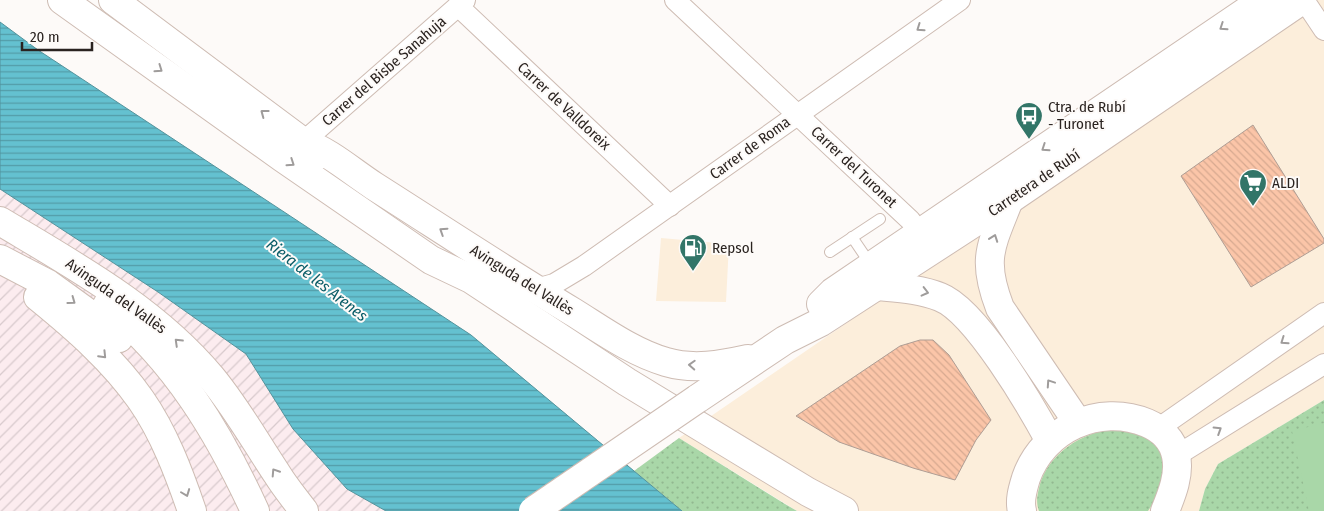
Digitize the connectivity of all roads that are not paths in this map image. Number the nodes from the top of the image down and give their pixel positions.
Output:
1 (62, 0) edge
2 (113, 0) edge
3 (675, 0) edge
4 (960, 0) edge
5 (1263, 0) edge
6 (1303, 0) edge
7 (462, 3) edge
8 (1324, 30) edge
9 (798, 114) junction
10 (303, 142) junction
11 (1009, 200) junction
12 (670, 206) junction
13 (880, 219) dead end
14 (0, 222) edge
15 (920, 233) junction
16 (852, 237) junction
17 (830, 252) dead end
18 (0, 259) edge
19 (0, 266) edge
20 (875, 277) junction
21 (470, 280) junction
22 (536, 290) junction
23 (1324, 313) edge
24 (785, 340) junction
25 (757, 358) junction
26 (1324, 364) edge
27 (1078, 423) junction
28 (1159, 428) junction
29 (1050, 441) junction
30 (1176, 456) junction
31 (1022, 500) edge
32 (192, 511) edge
33 (248, 511) edge
34 (255, 511) edge
35 (304, 511) edge
36 (533, 511) edge
37 (844, 511) edge
38 (1005, 511) edge
39 (1165, 511) edge

1 -> 21 main road, Avinguda del Vallès
10 -> 2 main road, Avinguda del Vallès
3 - 9 street, Carrer del Turonet
4 -> 9 street, Carrer de Roma
5 -> 15 main road, Carretera de Rubí
6 - 8 street
6 - 11 main road, Carretera de Rubí
7 - 10 street, Carrer del Bisbe Sanahuja
7 - 12 street, Carrer de Valldoreix
9 - 12 street, Carrer de Roma
9 - 15 street, Carrer del Turonet
10 - 21 main road, Avinguda del Vallès
22 -> 10 main road, Avinguda del Vallès
11 - 20 main road, Carretera de Rubí
27 -> 11 main road
12 - 22 street, Carrer de Roma
13 - 16 lane
14 - 34 main road
35 -> 14 main road, Avinguda del Vallès
15 - 20 main road
16 - 17 lane
16 - 20 lane
18 -> 33 main road
19 -> 32 main road
20 - 24 main road, Carretera de Rubí
20 - 24 main road, Carretera de Rubí
20 -> 29 main road
21 - 37 main road, Avinguda del Vallès
25 -> 22 main road, Avinguda del Vallès
23 -> 28 street
24 - 25 main road, Carretera de Rubí
25 - 36 main road, Carretera de Rubí, bridge
30 -> 26 street
27 - 28 main road
27 - 29 main road
28 - 30 main road
29 - 31 main road
30 - 39 main road
31 - 38 main road

